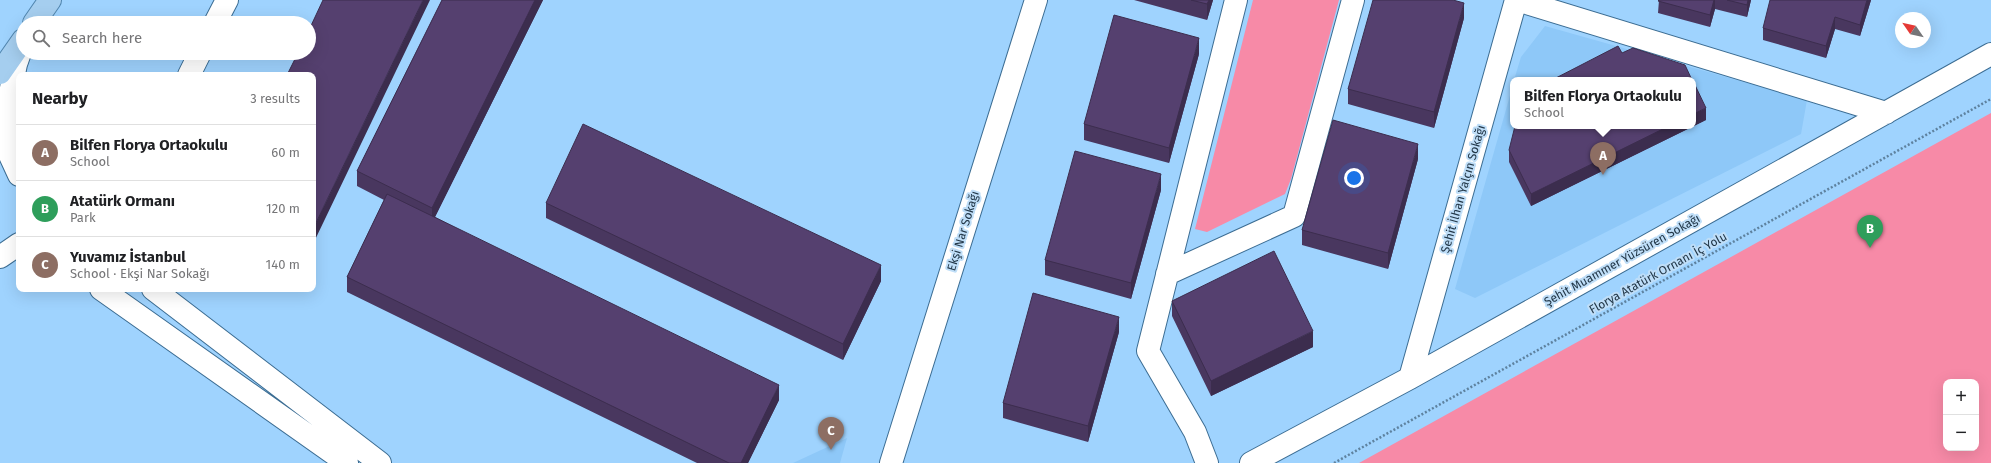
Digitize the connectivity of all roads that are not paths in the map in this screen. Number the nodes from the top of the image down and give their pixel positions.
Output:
1 (50, 0) edge
2 (227, 0) edge
3 (1036, 0) edge
4 (1236, 0) edge
5 (1353, 0) edge
6 (1517, 0) edge
7 (39, 16) edge
8 (219, 16) edge
9 (16, 50) edge
10 (1991, 54) edge
11 (17, 60) edge
12 (196, 60) edge
13 (190, 72) edge
14 (0, 73) edge
15 (1886, 113) junction
16 (16, 169) edge
17 (16, 246) edge
18 (0, 257) edge
19 (1167, 274) junction
20 (105, 292) edge
21 (157, 292) edge
22 (1410, 378) junction
23 (347, 463) edge
24 (380, 463) edge
25 (891, 463) edge
26 (1207, 463) edge
27 (1251, 463) edge

1 - 7 main road
2 - 8 street
3 - 25 street, Ekşi Nar Sokağı
4 - 19 street
5 - 19 street
6 - 15 street
6 - 22 street, Şehit İlhan Yalçın Sokağı
9 - 14 main road
10 - 15 street, Şehit Muammer Yüzsüren Sokağı
11 - 16 street
12 - 13 street
15 - 22 street, Şehit Muammer Yüzsüren Sokağı
17 - 18 street
19 - 26 street
20 - 23 street
21 - 24 street
22 - 27 street, Şehit Muammer Yüzsüren Sokağı

